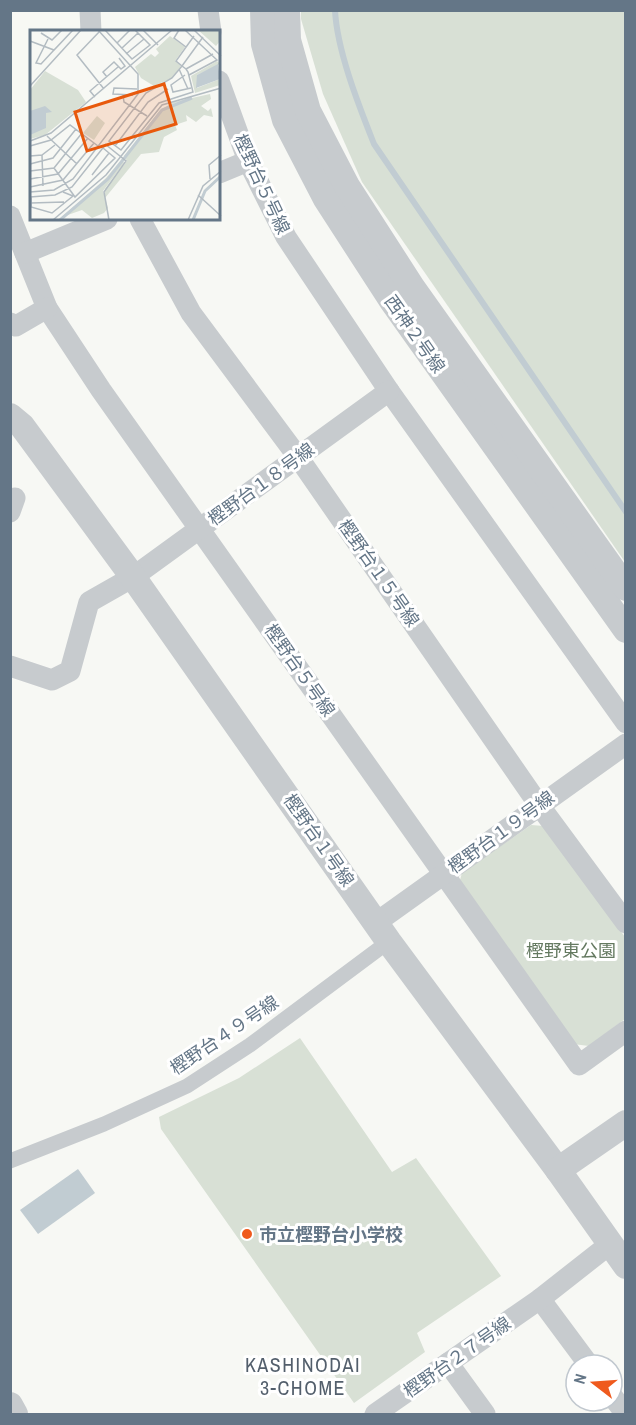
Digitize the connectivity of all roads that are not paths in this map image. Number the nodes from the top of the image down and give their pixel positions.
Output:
1 (90, 10) edge
2 (208, 10) edge
3 (262, 10) edge
4 (287, 10) edge
5 (91, 30) edge
6 (211, 30) edge
7 (220, 84) edge
8 (248, 161) junction
9 (220, 173) edge
10 (10, 216) edge
11 (105, 220) edge
12 (141, 220) edge
13 (25, 253) junction
14 (47, 308) junction
15 (10, 323) edge
16 (389, 391) junction
17 (10, 416) edge
18 (298, 457) junction
19 (200, 529) junction
20 (133, 577) junction
21 (626, 588) edge
22 (626, 630) edge
23 (10, 666) edge
24 (626, 723) edge
25 (626, 744) edge
26 (539, 805) junction
27 (444, 873) junction
28 (377, 922) junction
29 (626, 923) edge
30 (380, 948) dead end
31 (626, 1031) edge
32 (623, 1130) edge
33 (10, 1161) edge
34 (558, 1170) junction
35 (610, 1244) junction
36 (626, 1266) edge
37 (540, 1299) junction
38 (580, 1353) edge
39 (448, 1363) junction
40 (10, 1405) edge
41 (15, 1414) edge
42 (375, 1414) edge
43 (484, 1414) edge

1 - 5 street
2 - 6 street
3 - 22 street, 西神２号線
4 - 21 street, 西神２号線
7 - 8 street, 樫野台５号線
8 - 9 street
8 - 16 street, 樫野台５号線
10 - 13 street, 樫野台５号線
11 - 13 street
12 - 18 street, 樫野台１５号線
13 - 14 street, 樫野台５号線
14 - 15 street
14 - 19 street, 樫野台５号線
16 - 18 street, 樫野台１８号線
16 - 24 street, 樫野台５号線
17 - 20 street, 樫野台１号線
18 - 19 street, 樫野台１８号線
18 - 26 street, 樫野台１５号線
19 - 20 street, 樫野台１８号線
19 - 27 street, 樫野台５号線
20 - 23 street, 樫野台１８号線
20 - 28 street, 樫野台１号線
25 - 26 street, 樫野台１９号線
26 - 27 street, 樫野台１９号線
26 - 29 street, 樫野台１５号線
27 - 28 street, 樫野台１９号線
27 - 31 street, 樫野台５号線
28 - 34 street, 樫野台１号線
30 - 33 street, 樫野台４９号線
32 - 34 street
34 - 35 street, 樫野台１号線
35 - 36 street, 樫野台１号線
35 - 37 street, 樫野台２７号線
37 - 38 street
37 - 39 street, 樫野台２７号線
39 - 42 street, 樫野台２７号線
39 - 43 street
40 - 41 street

